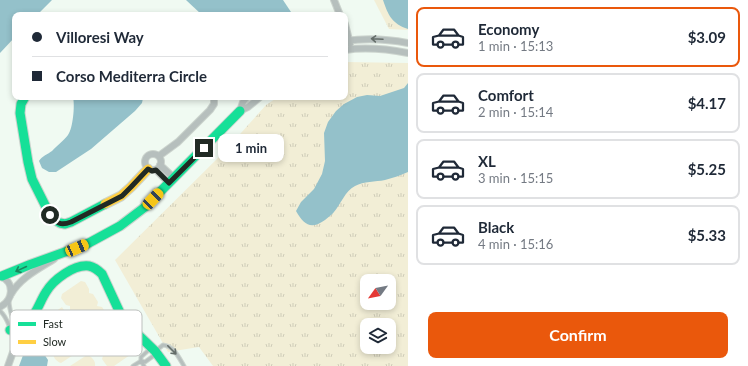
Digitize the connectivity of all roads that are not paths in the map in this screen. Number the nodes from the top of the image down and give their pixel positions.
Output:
1 (334, 0) edge
2 (339, 12) edge
3 (348, 40) edge
4 (408, 43) edge
5 (348, 50) edge
6 (408, 53) edge
7 (23, 100) edge
8 (214, 100) edge
9 (245, 100) edge
10 (256, 100) edge
11 (240, 111) junction
12 (159, 156) junction
13 (155, 168) junction
14 (172, 181) junction
15 (66, 252) junction
16 (1, 276) edge
17 (10, 297) junction
18 (0, 307) edge
19 (10, 310) edge
20 (36, 310) edge
21 (118, 310) edge
22 (0, 311) edge
23 (10, 324) edge
24 (142, 337) edge
25 (155, 350) junction
26 (12, 356) edge
27 (141, 361) junction
28 (8, 366) edge
29 (133, 366) edge
30 (144, 366) edge
31 (166, 366) edge
32 (184, 366) edge

1 - 2 street
4 -> 3 street
5 - 6 street
7 - 13 street
8 - 12 street
9 - 11 street
10 - 11 street
11 - 14 street
12 - 13 street
12 - 13 street
13 - 14 street
14 - 15 street
15 -> 16 street
15 - 17 street
16 - 17 street
17 - 18 street
17 - 19 lane
20 - 21 street
22 - 23 lane
24 - 25 street
25 - 27 lane
25 - 27 lane
25 - 31 street
25 -> 32 lane
26 - 28 street
27 - 29 lane
27 - 30 lane

